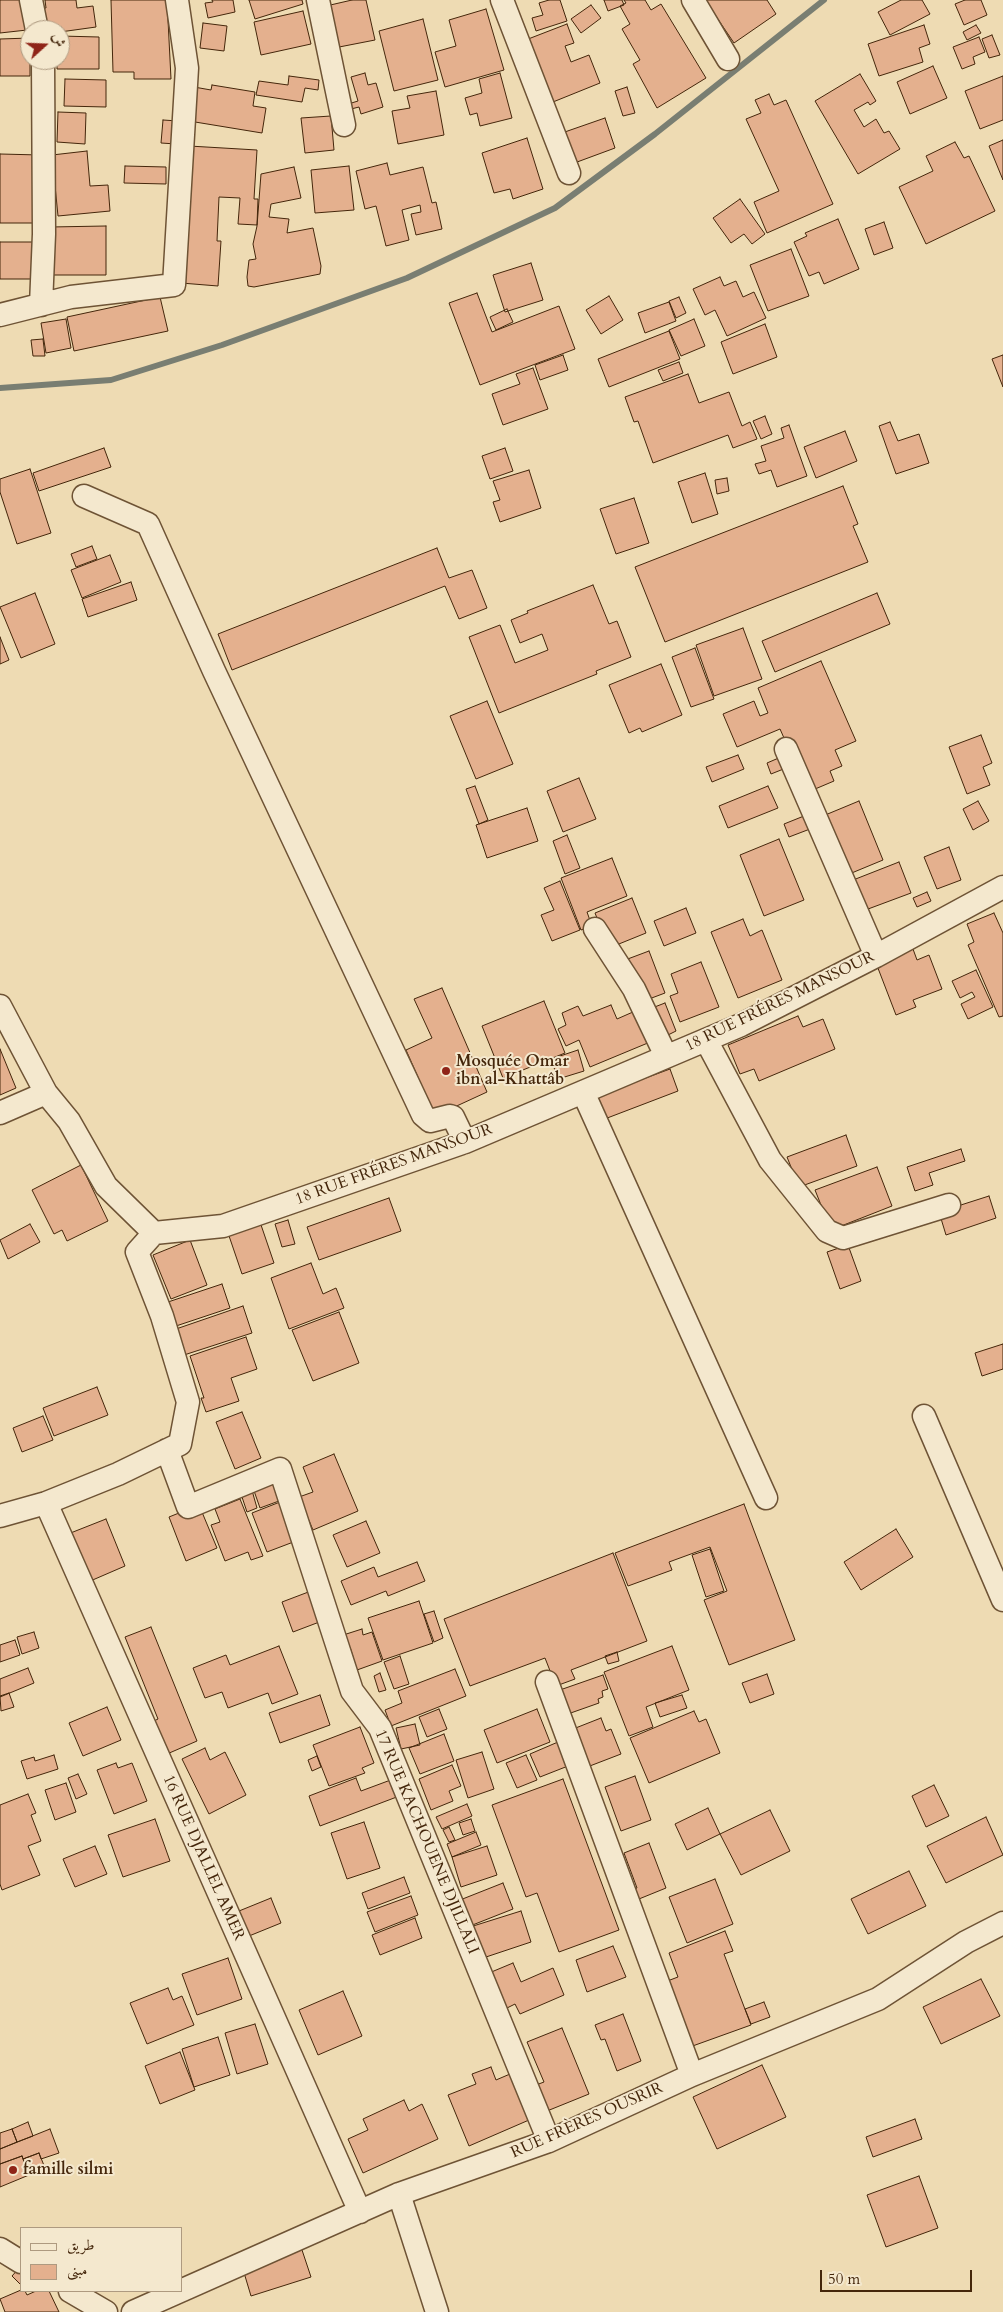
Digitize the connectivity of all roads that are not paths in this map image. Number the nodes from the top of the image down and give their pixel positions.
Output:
1 (31, 0) edge
2 (177, 0) edge
3 (318, 0) edge
4 (502, 0) edge
5 (693, 0) edge
6 (35, 20) edge
7 (728, 59) dead end
8 (43, 70) edge
9 (344, 125) dead end
10 (569, 173) dead end
11 (40, 305) junction
12 (0, 315) edge
13 (84, 496) dead end
14 (786, 749) dead end
15 (1003, 887) edge
16 (594, 929) dead end
17 (876, 956) junction
18 (0, 1006) edge
19 (706, 1040) junction
20 (666, 1056) junction
21 (583, 1092) junction
22 (46, 1093) junction
23 (0, 1113) edge
24 (465, 1142) junction
25 (949, 1205) dead end
26 (154, 1233) junction
27 (924, 1416) dead end
28 (167, 1450) junction
29 (766, 1498) dead end
30 (46, 1503) junction
31 (0, 1516) edge
32 (1003, 1600) edge
33 (547, 1682) dead end
34 (1003, 1923) edge
35 (692, 2075) junction
36 (549, 2141) junction
37 (399, 2194) junction
38 (360, 2212) junction
39 (0, 2249) edge
40 (20, 2261) edge
41 (182, 2290) edge
42 (72, 2292) edge
43 (178, 2292) edge
44 (106, 2312) edge
45 (133, 2312) edge
46 (437, 2312) edge

1 - 6 street
2 - 11 street
3 - 9 street
4 - 10 street
5 - 7 street
8 - 11 street
11 - 12 street
13 - 24 street
14 - 17 street
15 - 17 street, 18 RUE FRÉRES MANSOUR
16 - 20 street
17 - 19 street, 18 RUE FRÉRES MANSOUR
18 - 22 street
19 - 20 street, 18 RUE FRÉRES MANSOUR
19 - 25 street
20 - 21 street, 18 RUE FRÉRES MANSOUR
21 - 24 street, 18 RUE FRÉRES MANSOUR
21 - 29 street
22 - 23 street
22 - 26 street
24 - 26 street, 18 RUE FRÉRES MANSOUR
26 - 28 street
27 - 32 street
28 - 30 street
28 - 36 street, 17 RUE KACHOUENE DJILLALI
30 - 31 street
30 - 38 street, 16 RUE DJALLEL AMER
33 - 35 street
34 - 35 street, RUE FRÈRES OUSRIR
35 - 36 street, RUE FRÈRES OUSRIR
36 - 37 street, RUE FRÈRES OUSRIR
37 - 38 street, RUE FRÈRES OUSRIR
37 - 46 street
38 - 41 street, RUE FRÈRES OUSRIR
39 - 40 street
42 - 44 street
43 - 45 street, RUE FRÈRES OUSRIR

